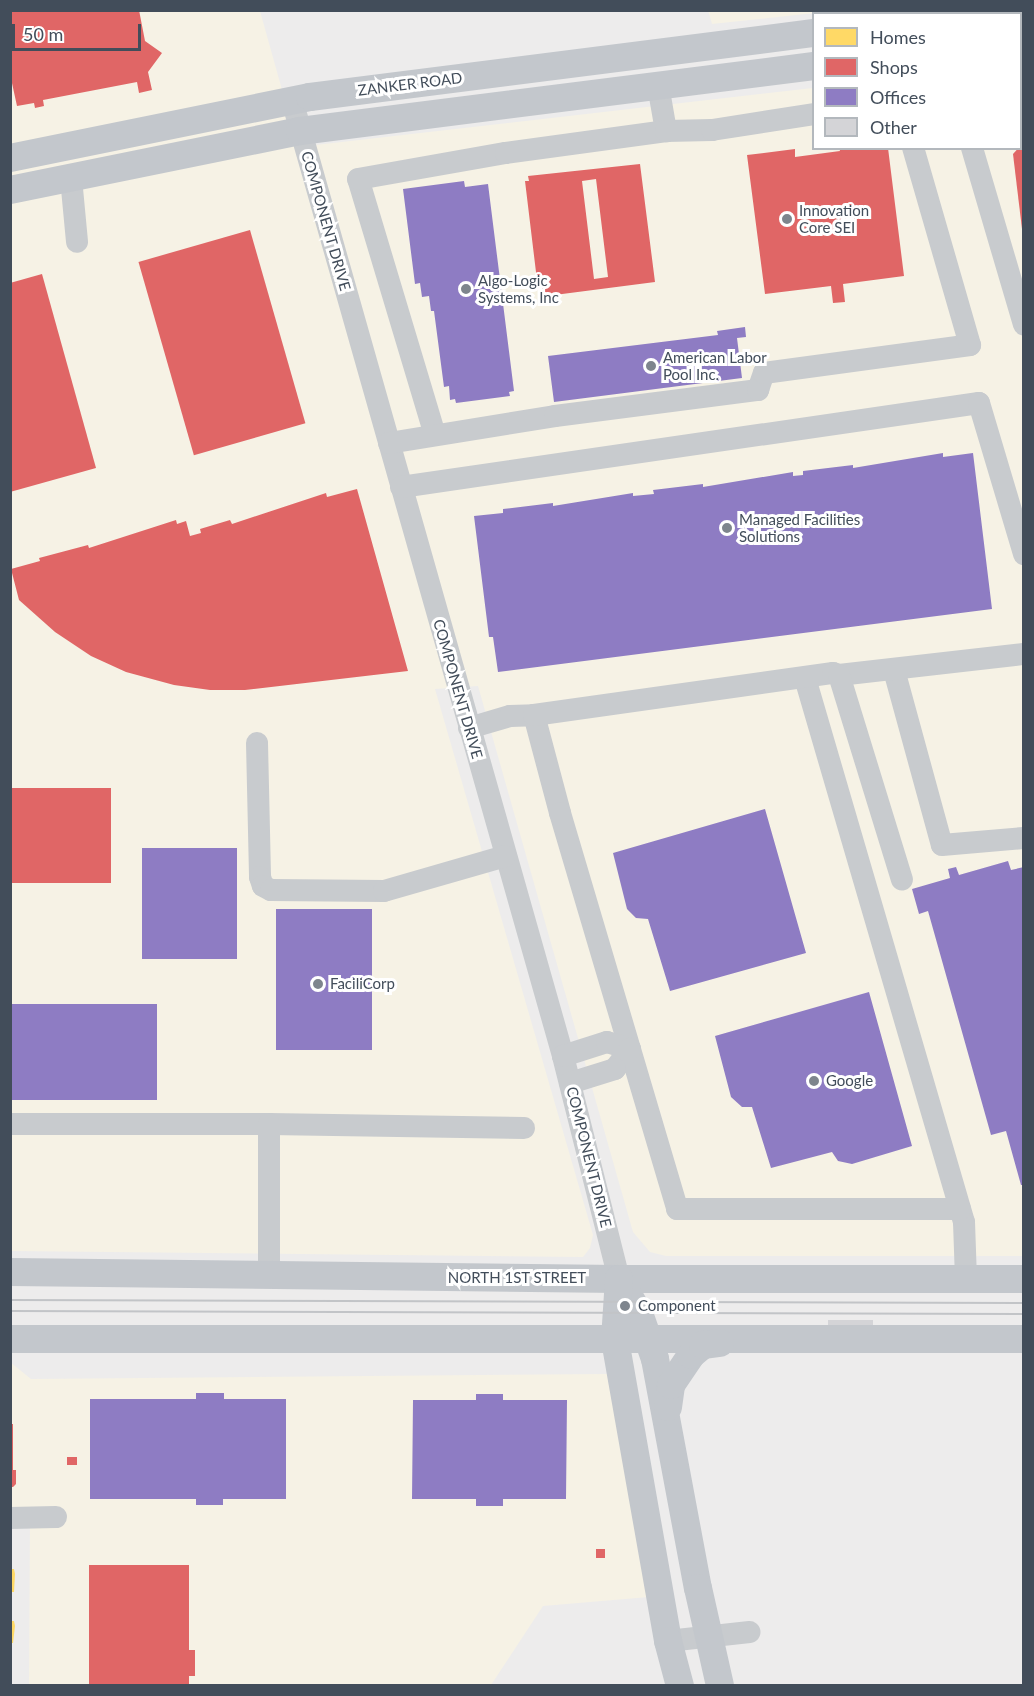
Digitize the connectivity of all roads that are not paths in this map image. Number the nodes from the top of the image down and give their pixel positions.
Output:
1 (812, 33) edge
2 (812, 66) edge
3 (658, 85) junction
4 (292, 100) junction
5 (812, 114) edge
6 (300, 130) junction
7 (666, 131) junction
8 (914, 150) edge
9 (973, 150) edge
10 (10, 158) edge
11 (71, 178) junction
12 (10, 190) edge
13 (77, 242) dead end
14 (1017, 279) edge
15 (1023, 326) edge
16 (435, 435) junction
17 (389, 443) junction
18 (401, 487) junction
19 (1023, 554) edge
20 (1023, 654) edge
21 (894, 670) junction
22 (839, 675) junction
23 (805, 678) junction
24 (534, 715) junction
25 (469, 728) junction
26 (257, 743) dead end
27 (1023, 838) edge
28 (505, 856) junction
29 (902, 880) dead end
30 (630, 1049) junction
31 (563, 1056) junction
32 (570, 1083) junction
33 (10, 1124) edge
34 (269, 1124) junction
35 (524, 1128) dead end
36 (960, 1209) junction
37 (10, 1272) edge
38 (269, 1276) junction
39 (619, 1279) junction
40 (966, 1279) junction
41 (1023, 1280) edge
42 (10, 1339) edge
43 (1023, 1339) edge
44 (615, 1340) junction
45 (650, 1340) junction
46 (745, 1340) junction
47 (667, 1415) junction
48 (56, 1517) dead end
49 (10, 1518) edge
50 (750, 1632) dead end
51 (709, 1637) junction
52 (668, 1641) junction
53 (680, 1686) edge
54 (720, 1686) edge

1 - 4 main road, ZANKER ROAD
2 - 3 main road
3 - 6 main road
3 - 7 street
4 - 6 street, COMPONENT DRIVE
4 - 10 main road, ZANKER ROAD
5 - 7 street
6 - 11 main road
6 - 17 street, COMPONENT DRIVE
7 - 16 street
8 - 16 street
9 - 14 street
11 - 12 main road
11 - 13 street
14 - 15 street
16 - 17 street
17 - 18 street, COMPONENT DRIVE
18 - 19 street
18 - 25 street, COMPONENT DRIVE
20 - 21 street
21 - 22 street
21 - 27 street
22 - 23 street
22 - 29 street
23 - 24 street
23 - 36 street
24 - 25 street
24 - 30 street
25 - 28 street, COMPONENT DRIVE
26 - 28 street
28 - 31 street, COMPONENT DRIVE
30 - 31 street
30 - 32 street
30 - 36 street
31 - 32 street, COMPONENT DRIVE
32 - 39 street, COMPONENT DRIVE
33 - 34 street
34 - 35 street
34 - 38 street
36 - 40 street
37 - 38 main road, NORTH 1ST STREET
38 - 39 main road, NORTH 1ST STREET
39 - 40 main road, NORTH 1ST STREET
39 - 44 main road, COMPONENT DRIVE
39 - 45 main road, COMPONENT DRIVE
40 - 41 main road, NORTH 1ST STREET
42 - 44 main road
43 - 46 main road
44 - 45 main road
44 - 52 main road, COMPONENT DRIVE
45 - 46 main road
45 - 47 main road, COMPONENT DRIVE
46 - 47 main road
47 - 51 main road, COMPONENT DRIVE
48 - 49 street
50 - 51 street
51 - 52 street
51 - 54 main road, COMPONENT DRIVE
52 - 53 main road, COMPONENT DRIVE

